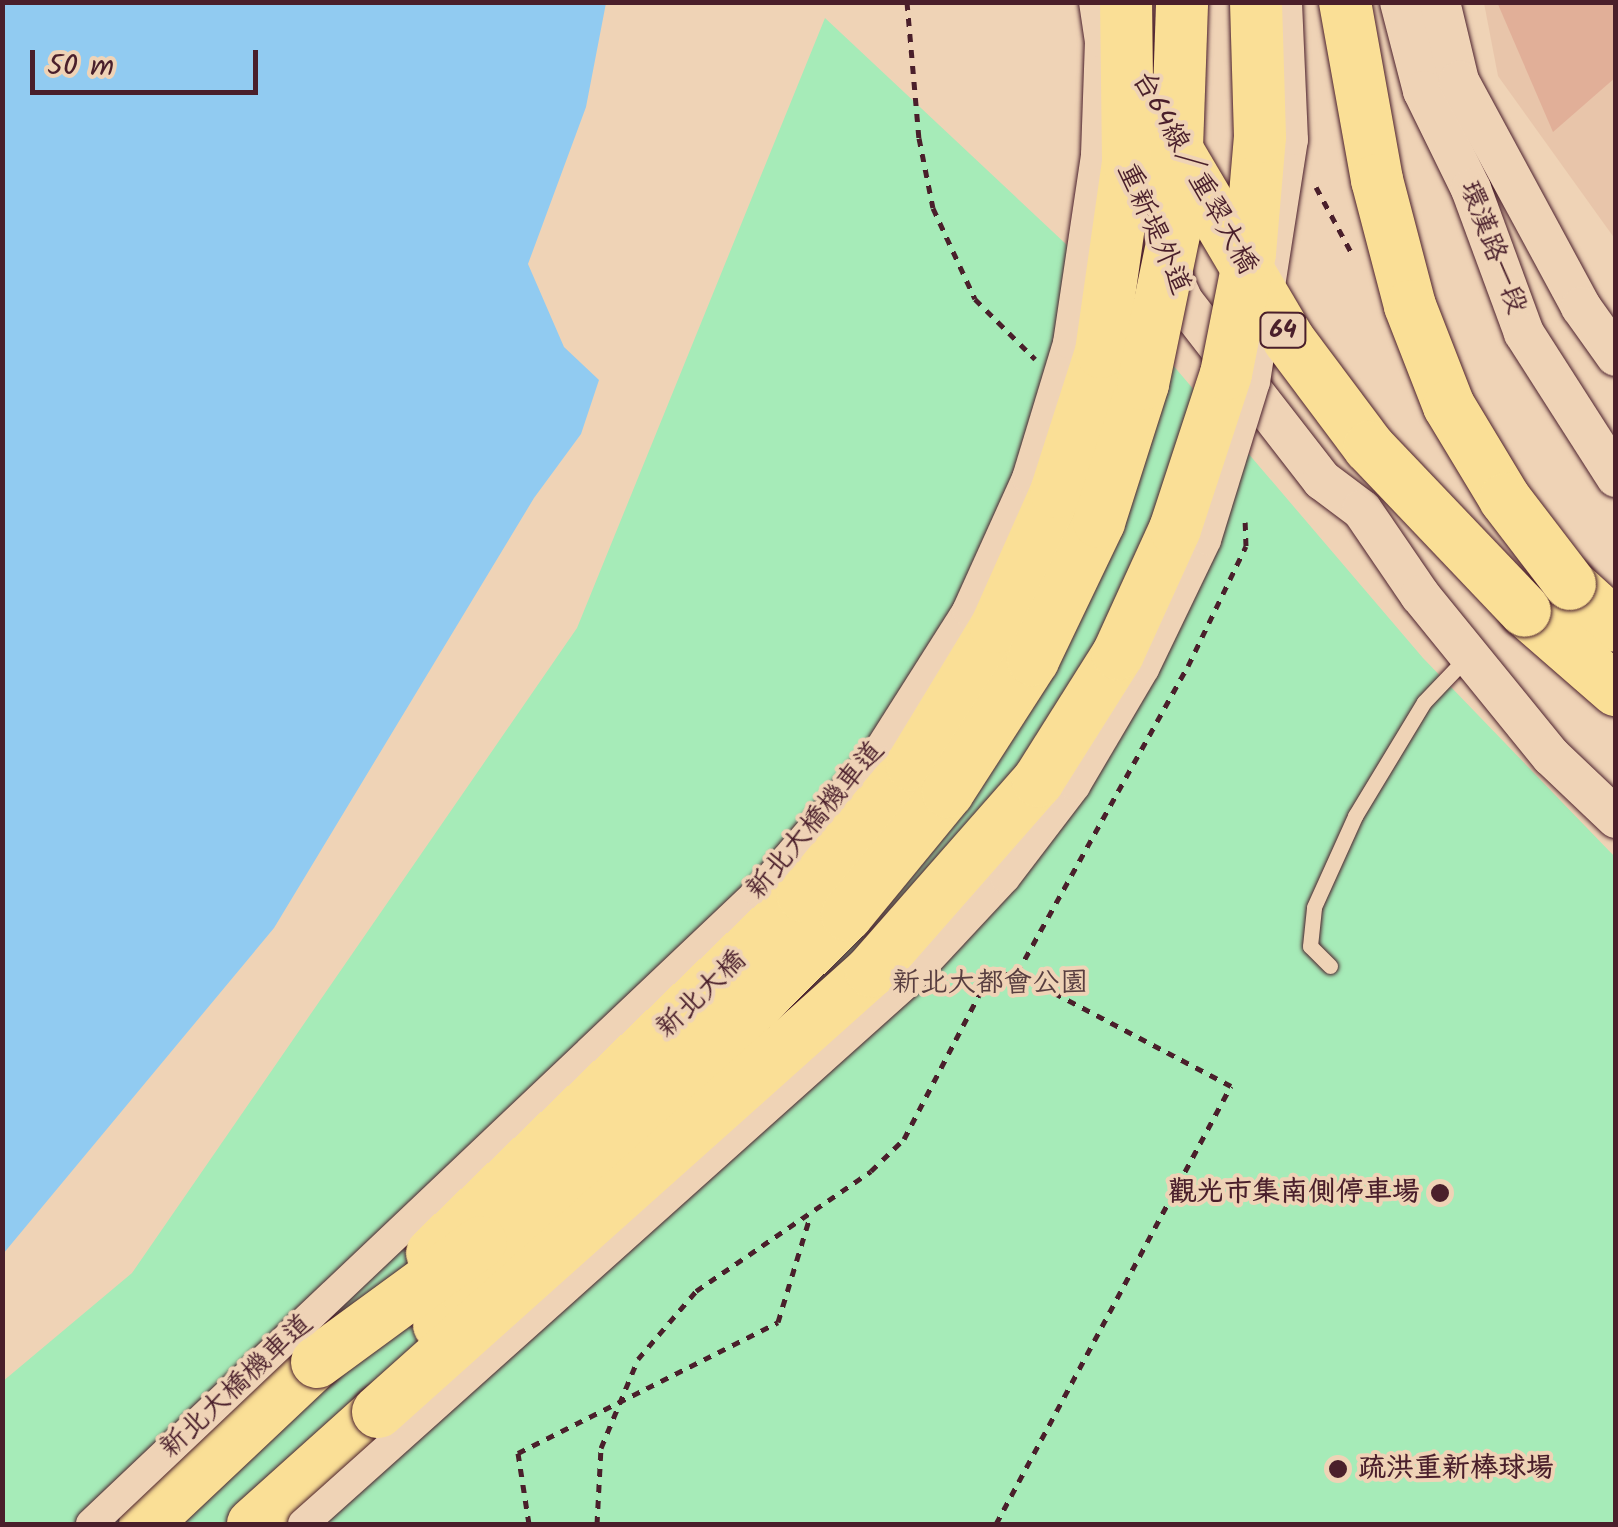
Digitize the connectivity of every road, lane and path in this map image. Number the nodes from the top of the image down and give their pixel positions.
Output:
1 (1101, 2) edge
2 (1126, 2) edge
3 (1152, 2) edge
4 (1169, 2) edge
5 (1182, 2) edge
6 (1256, 2) edge
7 (1287, 2) edge
8 (1345, 2) edge
9 (1400, 2) edge
10 (1440, 2) edge
11 (1616, 356) edge
12 (1616, 478) edge
13 (1362, 510) junction
14 (1616, 626) edge
15 (1470, 654) junction
16 (1616, 690) edge
17 (1616, 818) edge
18 (1330, 966) dead end
19 (1017, 973) dead end
20 (811, 1214) dead end
21 (317, 1362) junction
22 (378, 1412) junction
23 (91, 1524) edge
24 (146, 1524) edge
25 (253, 1524) edge
26 (303, 1524) edge
27 (528, 1524) edge
28 (996, 1524) edge

1 - 13 street, 重新堤外道
1 - 16 highway, 台64線／重翠大橋 / 64, bridge
1 - 23 street, 新北大橋機車道, bridge
2 - 21 highway, 新北大橋, bridge
3 - 13 street, 重新堤外道
4 - 21 highway, bridge
5 - 22 highway, bridge
6 - 22 highway, bridge
7 - 26 street, bridge
8 - 14 highway, bridge
9 - 12 street, 環漢路一段
10 - 11 street, 環漢路一段
13 - 15 street, 重新堤外道
15 - 17 street, 重新堤外道
15 - 18 lane
19 - 28 path
20 - 27 path
21 - 24 highway, 新北大橋
22 - 25 highway

